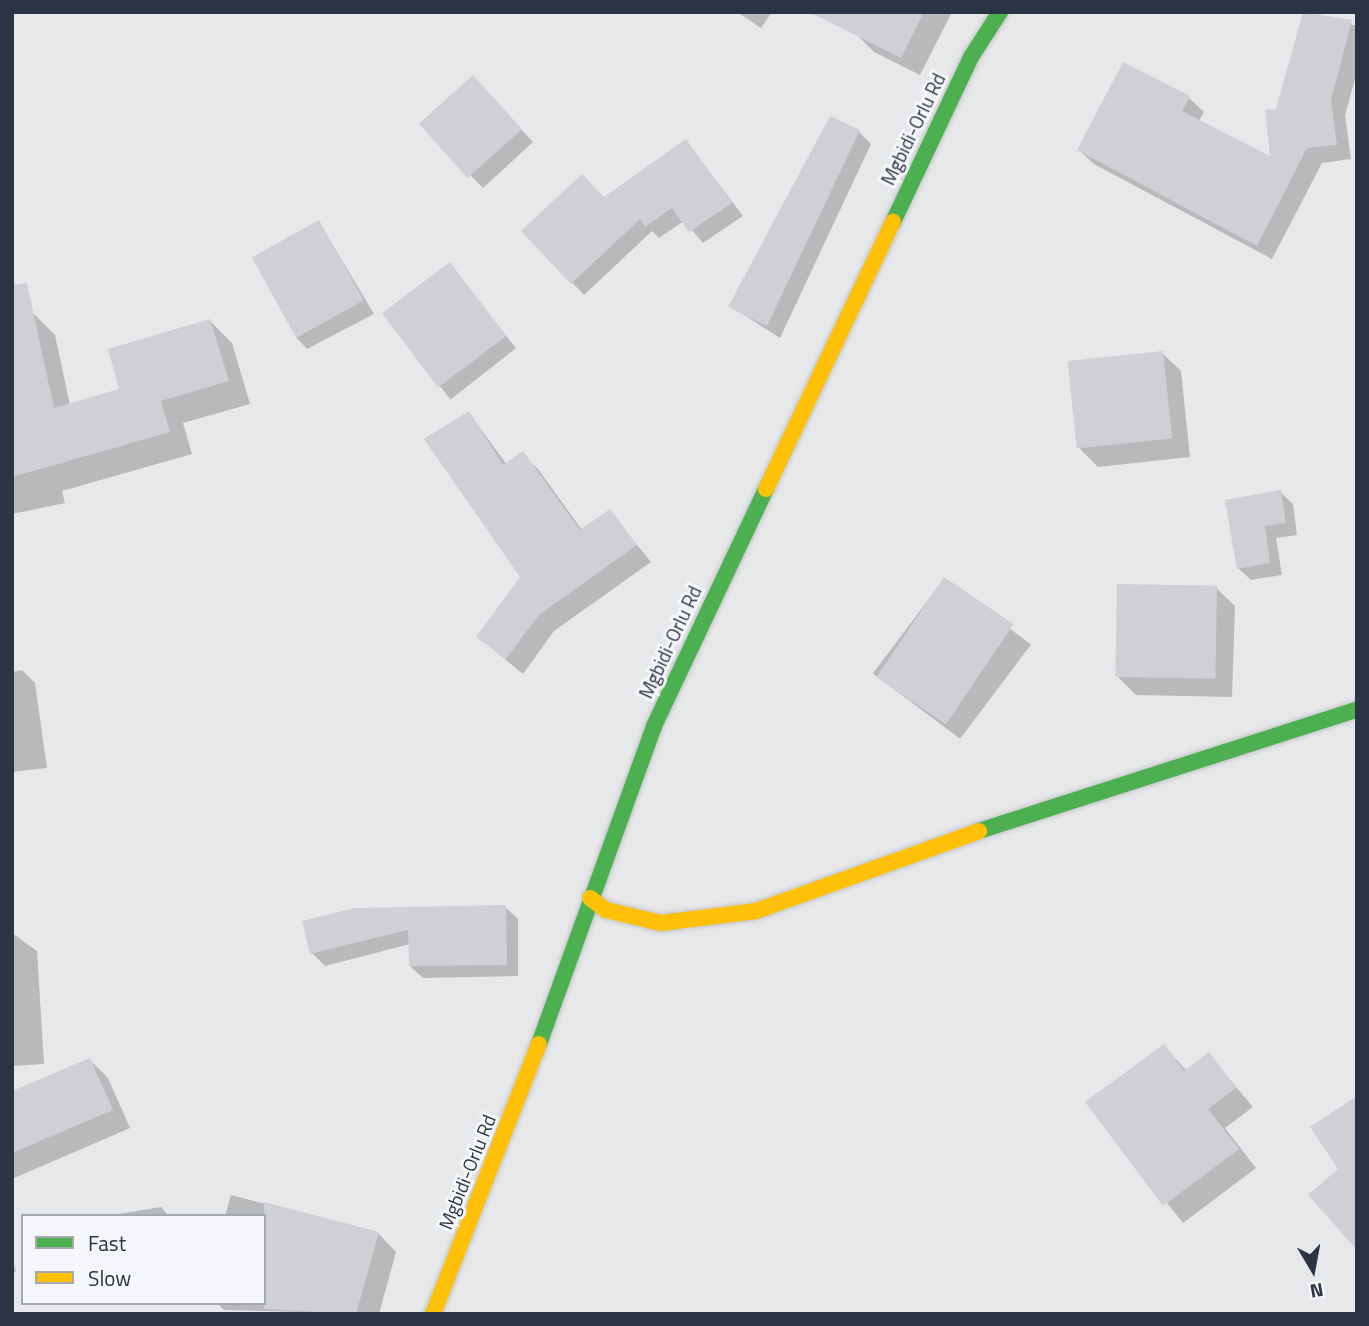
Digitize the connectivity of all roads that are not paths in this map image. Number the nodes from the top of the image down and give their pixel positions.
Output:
1 (1000, 12) edge
2 (1357, 710) edge
3 (590, 898) junction
4 (433, 1314) edge

1 - 3 main road, Mgbidi-Orlu Rd
2 - 3 main road
3 - 4 main road, Mgbidi-Orlu Rd

